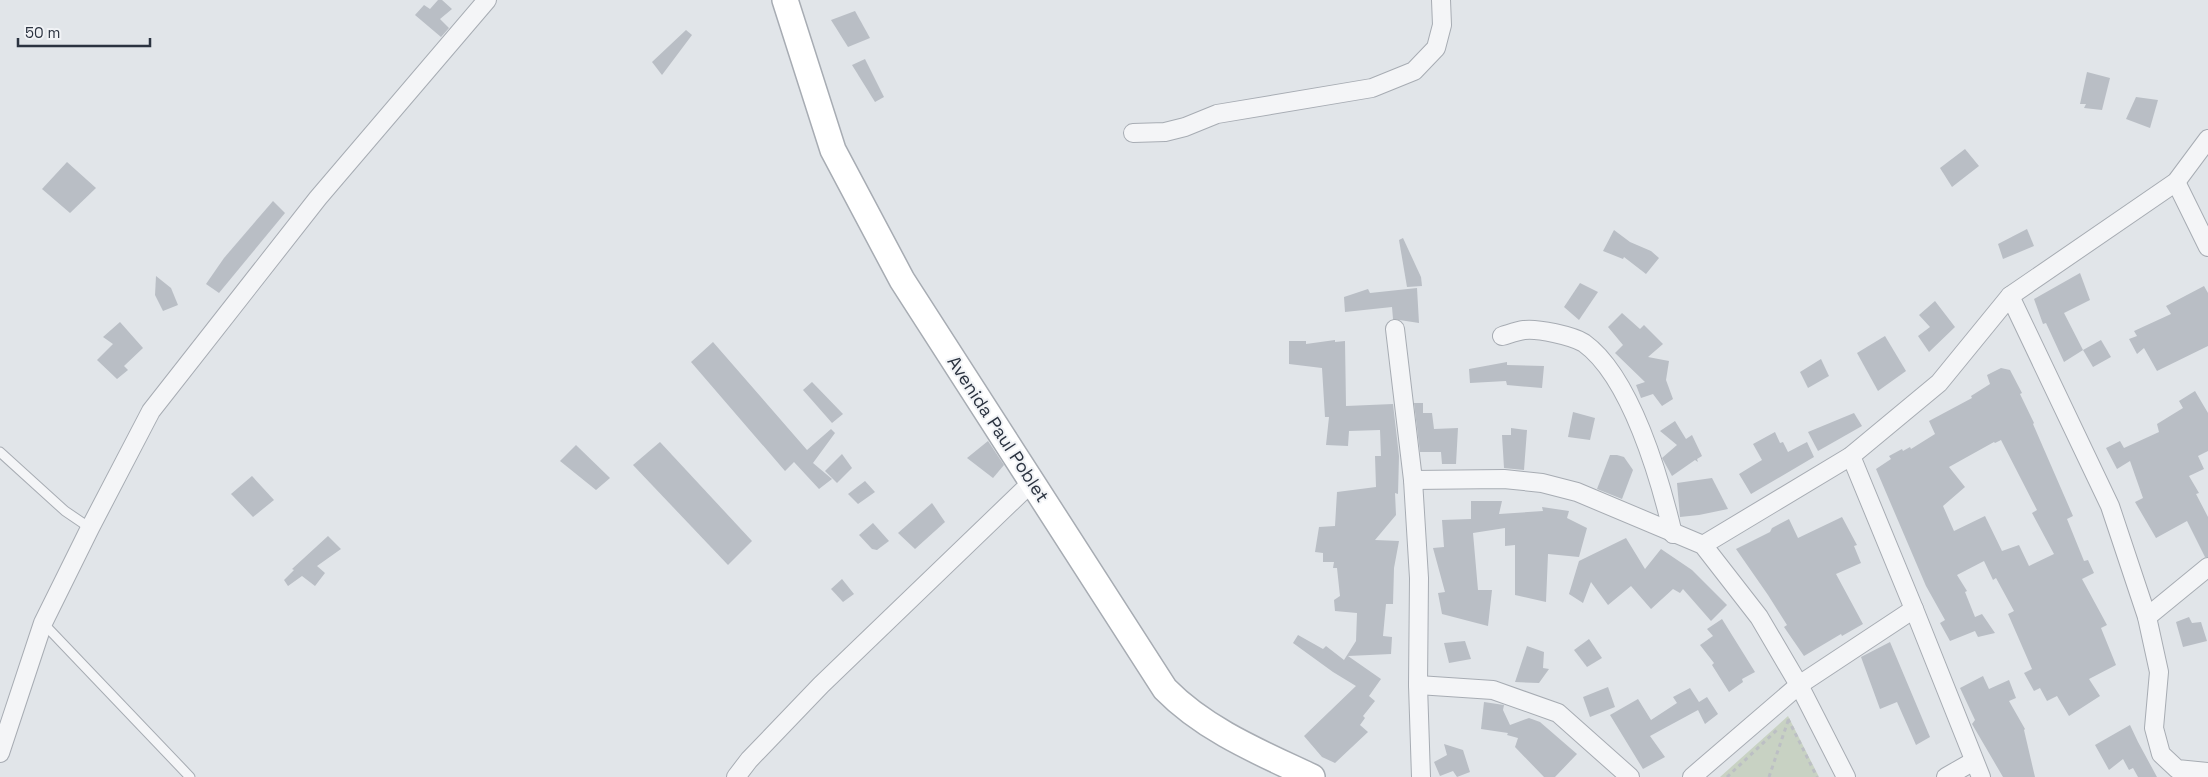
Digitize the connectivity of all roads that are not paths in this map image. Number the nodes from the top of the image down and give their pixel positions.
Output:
1 (487, 0) edge
2 (785, 0) edge
3 (1441, 0) edge
4 (1133, 133) dead end
5 (2208, 139) edge
6 (2176, 182) junction
7 (2208, 247) edge
8 (2010, 296) junction
9 (1395, 329) dead end
10 (1502, 336) dead end
11 (0, 452) edge
12 (1850, 456) junction
13 (1413, 480) junction
14 (1032, 482) junction
15 (90, 528) junction
16 (1673, 534) junction
17 (1703, 545) junction
18 (2208, 567) edge
19 (1914, 609) junction
20 (2146, 617) junction
21 (44, 623) junction
22 (1418, 685) junction
23 (1799, 685) junction
24 (0, 753) edge
25 (1978, 769) edge
26 (2208, 772) edge
27 (190, 777) edge
28 (736, 777) edge
29 (1312, 777) edge
30 (1421, 777) edge
31 (1630, 777) edge
32 (1692, 777) edge
33 (1846, 777) edge
34 (1946, 777) edge

1 - 15 street
2 - 14 main road, Avenida Paul Poblet
3 - 4 street
5 - 6 street
6 - 7 street
6 - 8 street
8 - 12 street
8 - 20 street
9 - 13 street
10 - 16 street
11 - 15 lane
12 - 17 street
12 - 19 street
13 - 16 street
13 - 22 street
14 - 28 street
14 - 29 main road, Avenida Paul Poblet
15 - 21 street
16 - 17 street
17 - 23 street
18 - 20 street
19 - 23 street
19 - 25 street
20 - 26 street
21 - 24 street
21 - 27 lane
22 - 30 street
22 - 31 street
23 - 32 street
23 - 33 street
25 - 34 street

